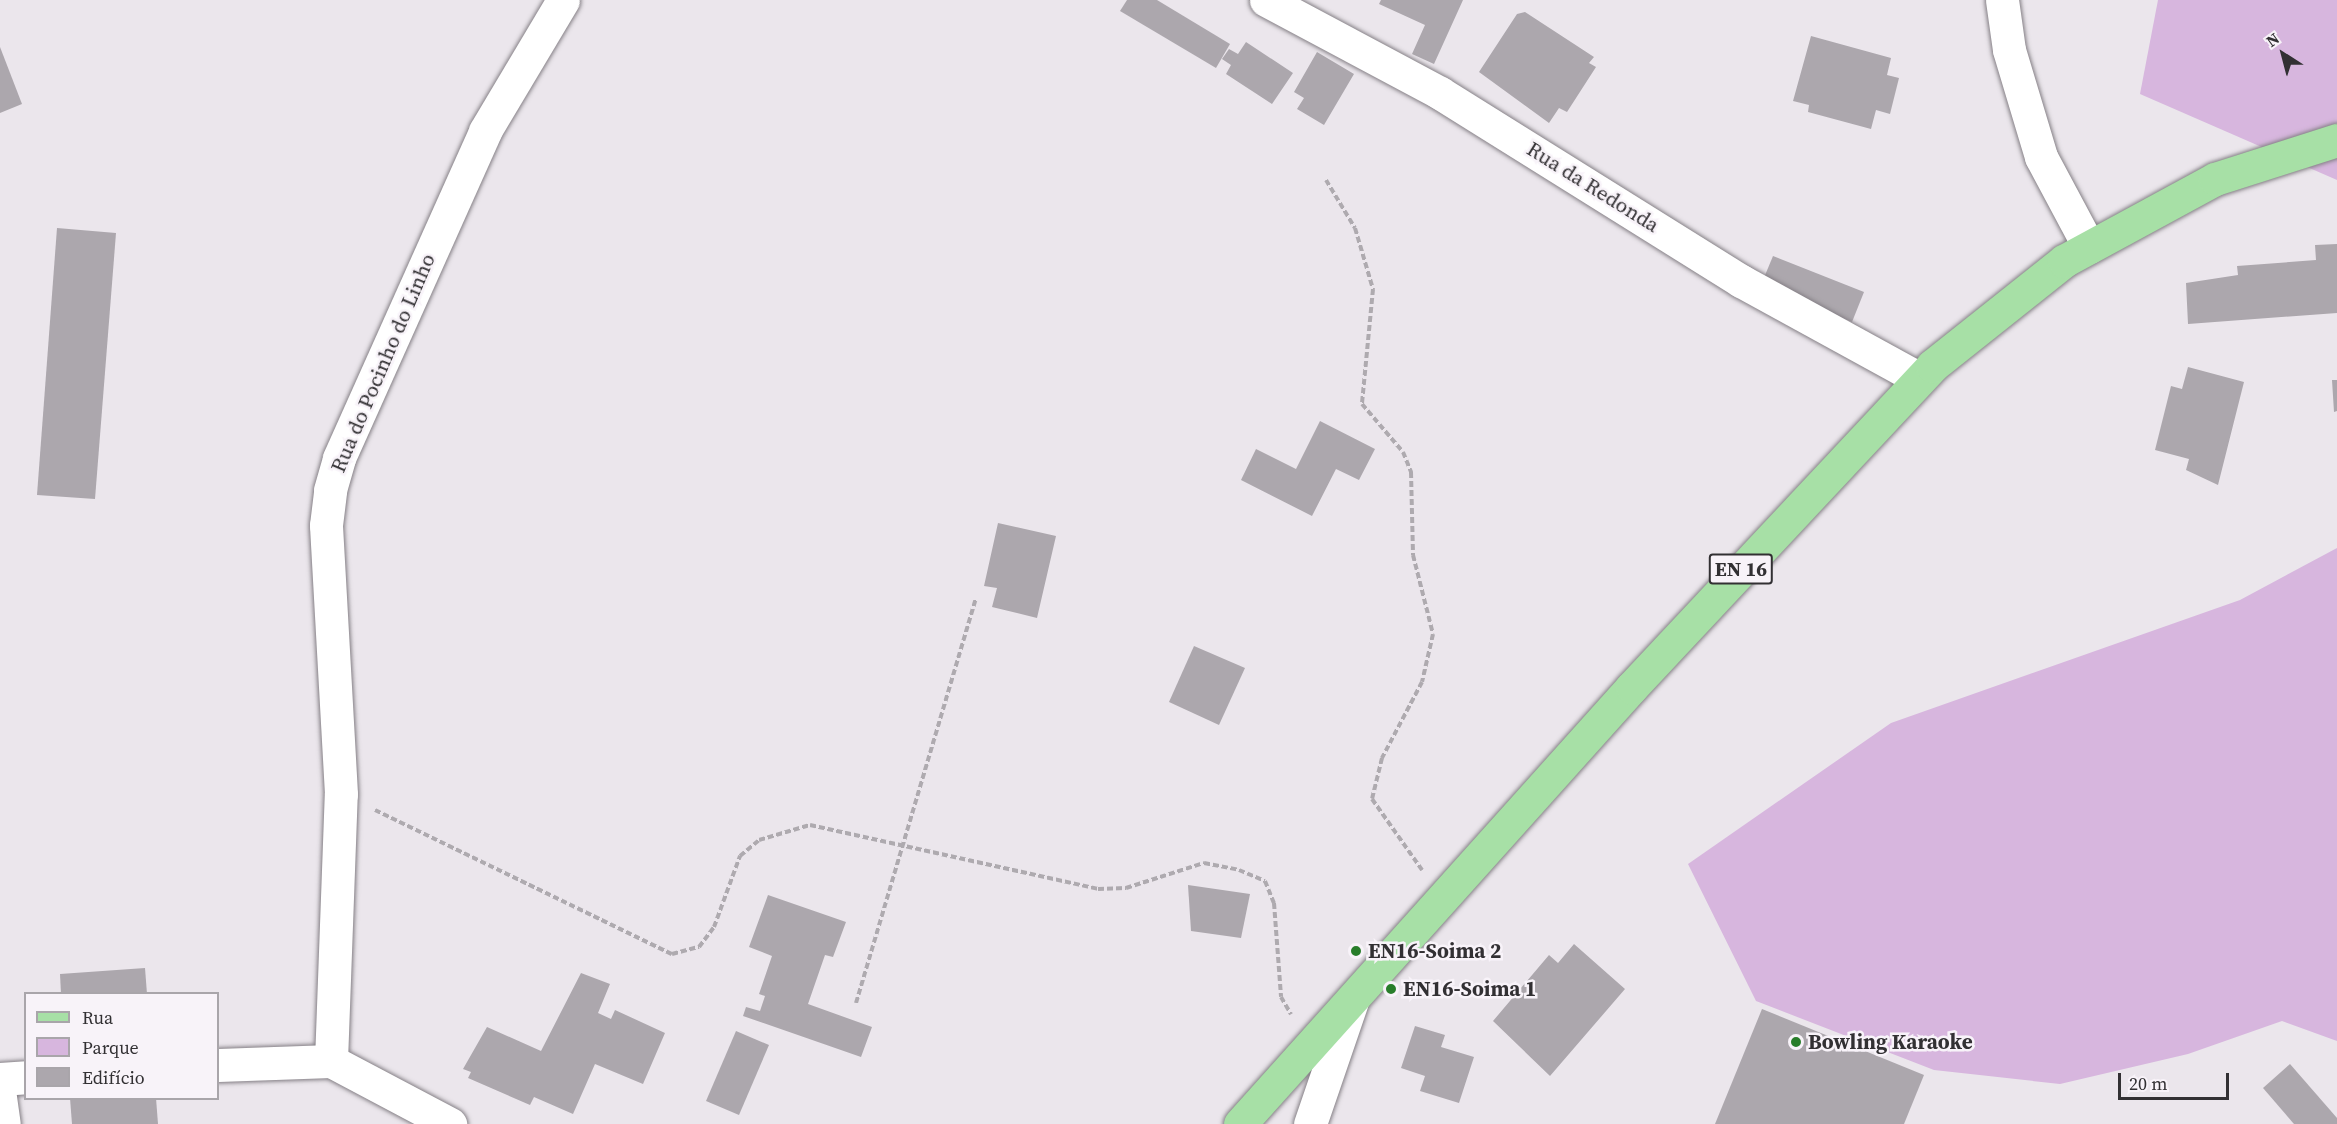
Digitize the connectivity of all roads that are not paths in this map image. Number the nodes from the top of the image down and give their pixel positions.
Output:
1 (563, 0) edge
2 (1266, 0) edge
3 (2002, 0) edge
4 (2337, 140) edge
5 (2090, 247) junction
6 (1918, 378) junction
7 (1354, 995) junction
8 (331, 1061) junction
9 (219, 1065) edge
10 (24, 1077) edge
11 (0, 1079) edge
12 (0, 1097) edge
13 (4, 1124) edge
14 (450, 1124) edge
15 (1240, 1124) edge
16 (1310, 1124) edge

1 - 8 street, Rua do Pocinho do Linho
2 - 6 street, Rua da Redonda
3 - 5 street
4 - 5 main road, EN 16
5 - 6 main road, EN 16
6 - 7 main road, EN 16
7 - 15 main road, EN 16
7 - 16 street
8 - 9 street
8 - 14 street
10 - 11 street
12 - 13 street

